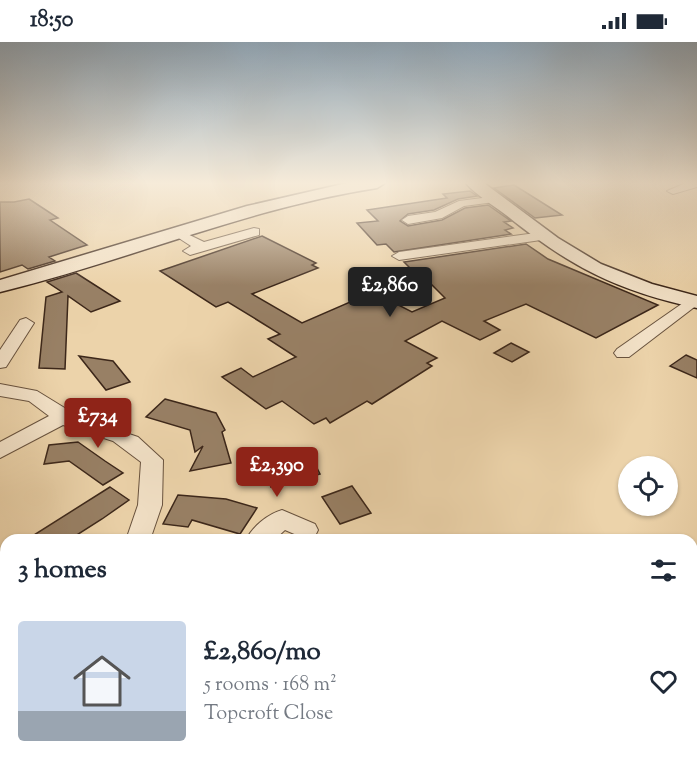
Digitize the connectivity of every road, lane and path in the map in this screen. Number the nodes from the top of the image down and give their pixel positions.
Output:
1 (227, 217) edge
2 (444, 217) edge
3 (520, 217) edge
4 (408, 220) dead end
5 (254, 232) dead end
6 (177, 233) junction
7 (543, 236) junction
8 (399, 256) dead end
9 (0, 286) edge
10 (695, 301) edge
11 (26, 324) dead end
12 (623, 353) dead end
13 (0, 363) edge
14 (0, 390) edge
15 (63, 417) junction
16 (0, 452) edge
17 (306, 530) dead end
18 (140, 534) edge
19 (265, 534) edge

1 - 6 main road
2 - 4 street
3 - 7 main road
5 - 6 street
6 - 9 main road
7 - 8 street
7 - 10 main road
10 - 12 street
11 - 13 street
14 - 15 street
15 - 16 street
15 - 18 street
17 - 19 street

